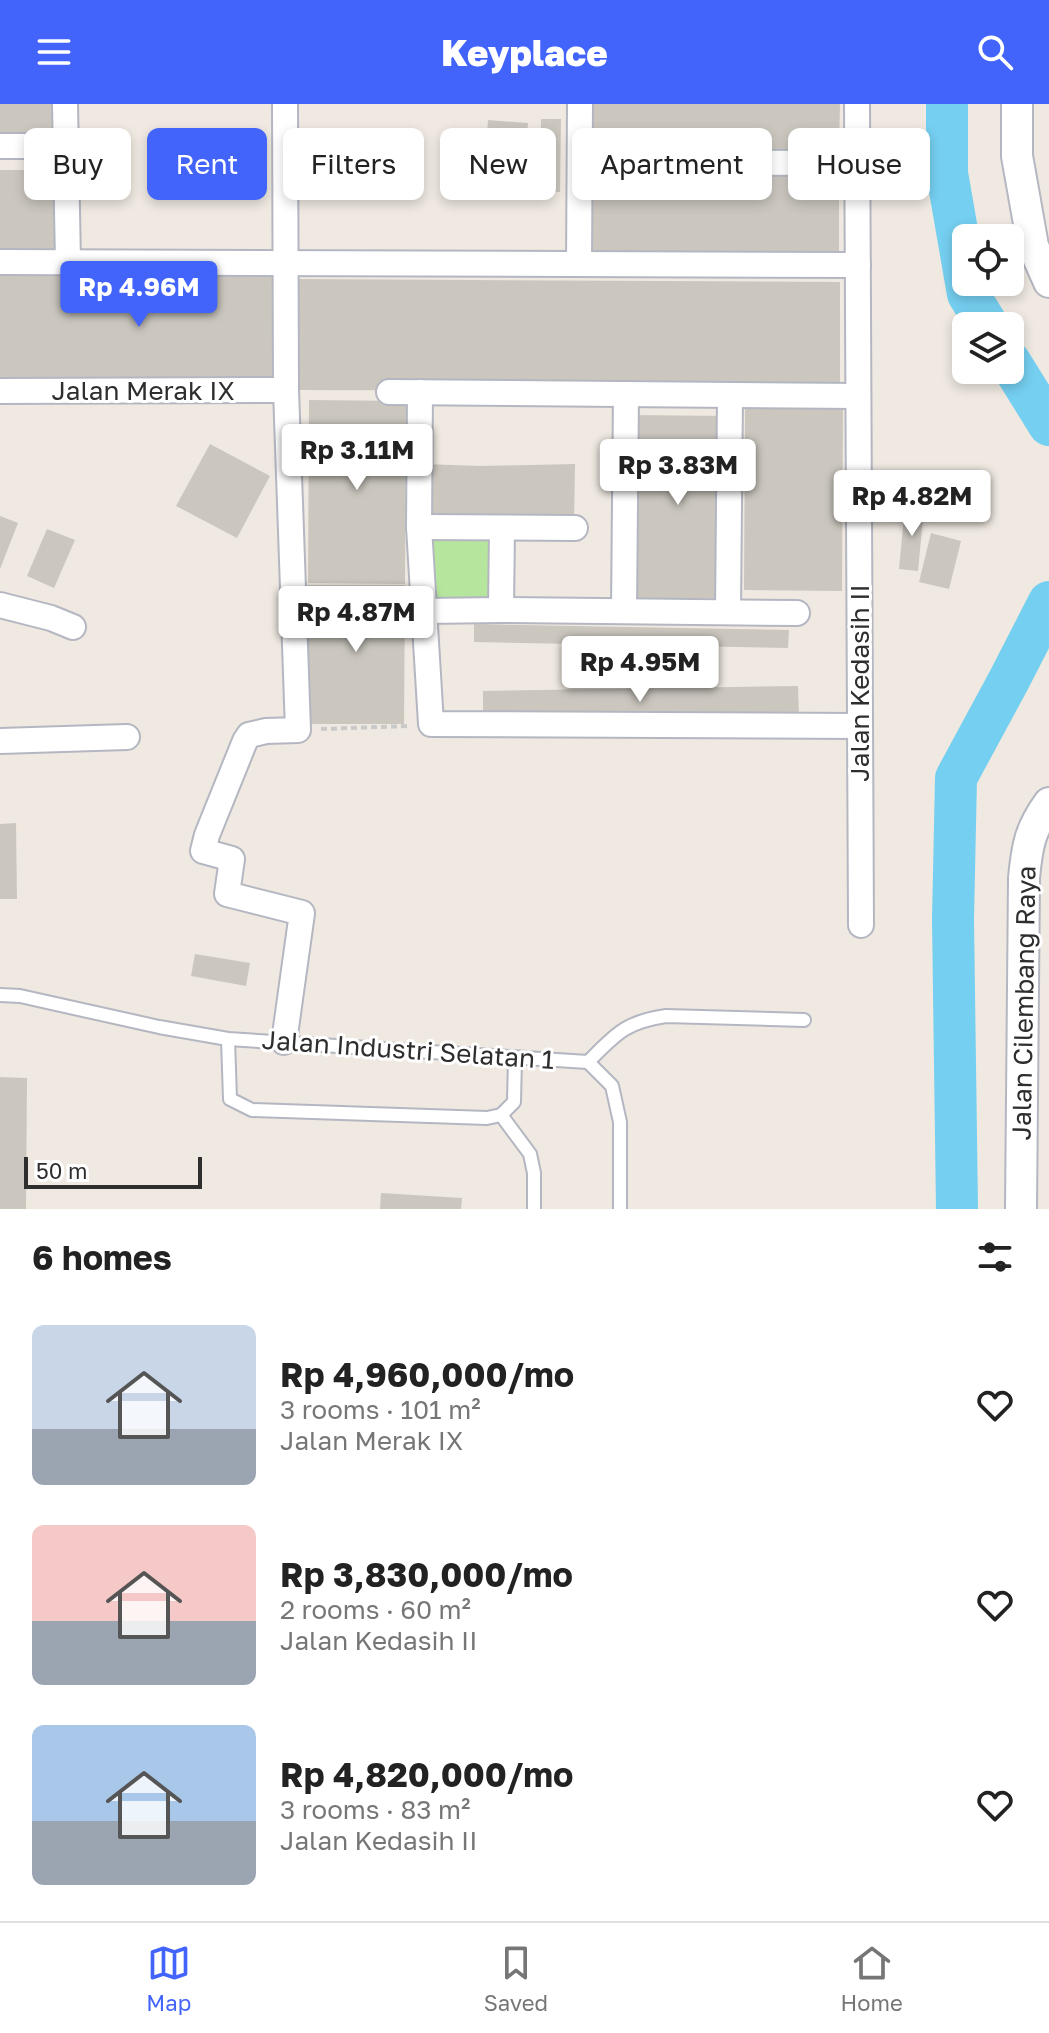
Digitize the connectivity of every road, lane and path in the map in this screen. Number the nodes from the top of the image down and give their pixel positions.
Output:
1 (65, 104) edge
2 (285, 104) edge
3 (580, 104) edge
4 (857, 104) edge
5 (1017, 104) edge
6 (65, 128) edge
7 (580, 128) edge
8 (857, 128) edge
9 (0, 146) edge
10 (24, 146) edge
11 (66, 200) edge
12 (580, 200) edge
13 (857, 200) edge
14 (0, 262) edge
15 (68, 262) junction
16 (285, 263) junction
17 (579, 264) junction
18 (858, 265) junction
19 (1049, 282) edge
20 (286, 390) junction
21 (0, 391) edge
22 (389, 392) dead end
23 (420, 392) junction
24 (626, 394) junction
25 (730, 395) junction
26 (858, 396) junction
27 (419, 527) junction
28 (502, 528) junction
29 (575, 528) dead end
30 (0, 605) edge
31 (501, 610) junction
32 (424, 611) junction
33 (624, 611) junction
34 (728, 612) junction
35 (797, 613) dead end
36 (73, 627) dead end
37 (431, 724) junction
38 (860, 726) junction
39 (298, 730) junction
40 (127, 737) dead end
41 (0, 741) edge
42 (1046, 815) edge
43 (861, 925) dead end
44 (0, 995) edge
45 (804, 1020) dead end
46 (228, 1039) junction
47 (284, 1042) junction
48 (515, 1058) junction
49 (588, 1062) junction
50 (501, 1115) junction
51 (534, 1209) edge
52 (620, 1209) edge
53 (1021, 1209) edge

1 - 6 street
2 - 16 street
3 - 7 street
4 - 8 street, Jalan Kedasih II
5 - 19 street
9 - 10 street
11 - 15 street
12 - 17 street
13 - 18 street, Jalan Kedasih II
14 - 15 street
15 - 16 street
16 - 17 street
16 - 20 street
17 - 18 street
18 - 26 street, Jalan Kedasih II
20 - 21 street, Jalan Merak IX
20 - 39 street
22 - 23 street
23 - 24 street
23 - 27 street
24 - 25 street
24 - 33 street
25 - 26 street
25 - 34 street
26 - 38 street, Jalan Kedasih II
27 - 28 street
27 - 32 street
28 - 29 street
28 - 31 street
30 - 36 street
31 - 32 street
31 - 33 street
32 - 37 street
33 - 34 street
34 - 35 street
37 - 38 street
37 - 39 path
38 - 43 street, Jalan Kedasih II
39 - 47 street
40 - 41 street
42 - 53 street, Jalan Cilembang Raya
44 - 46 lane, Jalan Industri Selatan 1
45 - 49 lane, Jalan Industri Selatan 1
46 - 47 lane, Jalan Industri Selatan 1
46 - 50 lane
47 - 48 lane, Jalan Industri Selatan 1
48 - 49 lane, Jalan Industri Selatan 1
48 - 50 lane
49 - 52 lane
50 - 51 lane

